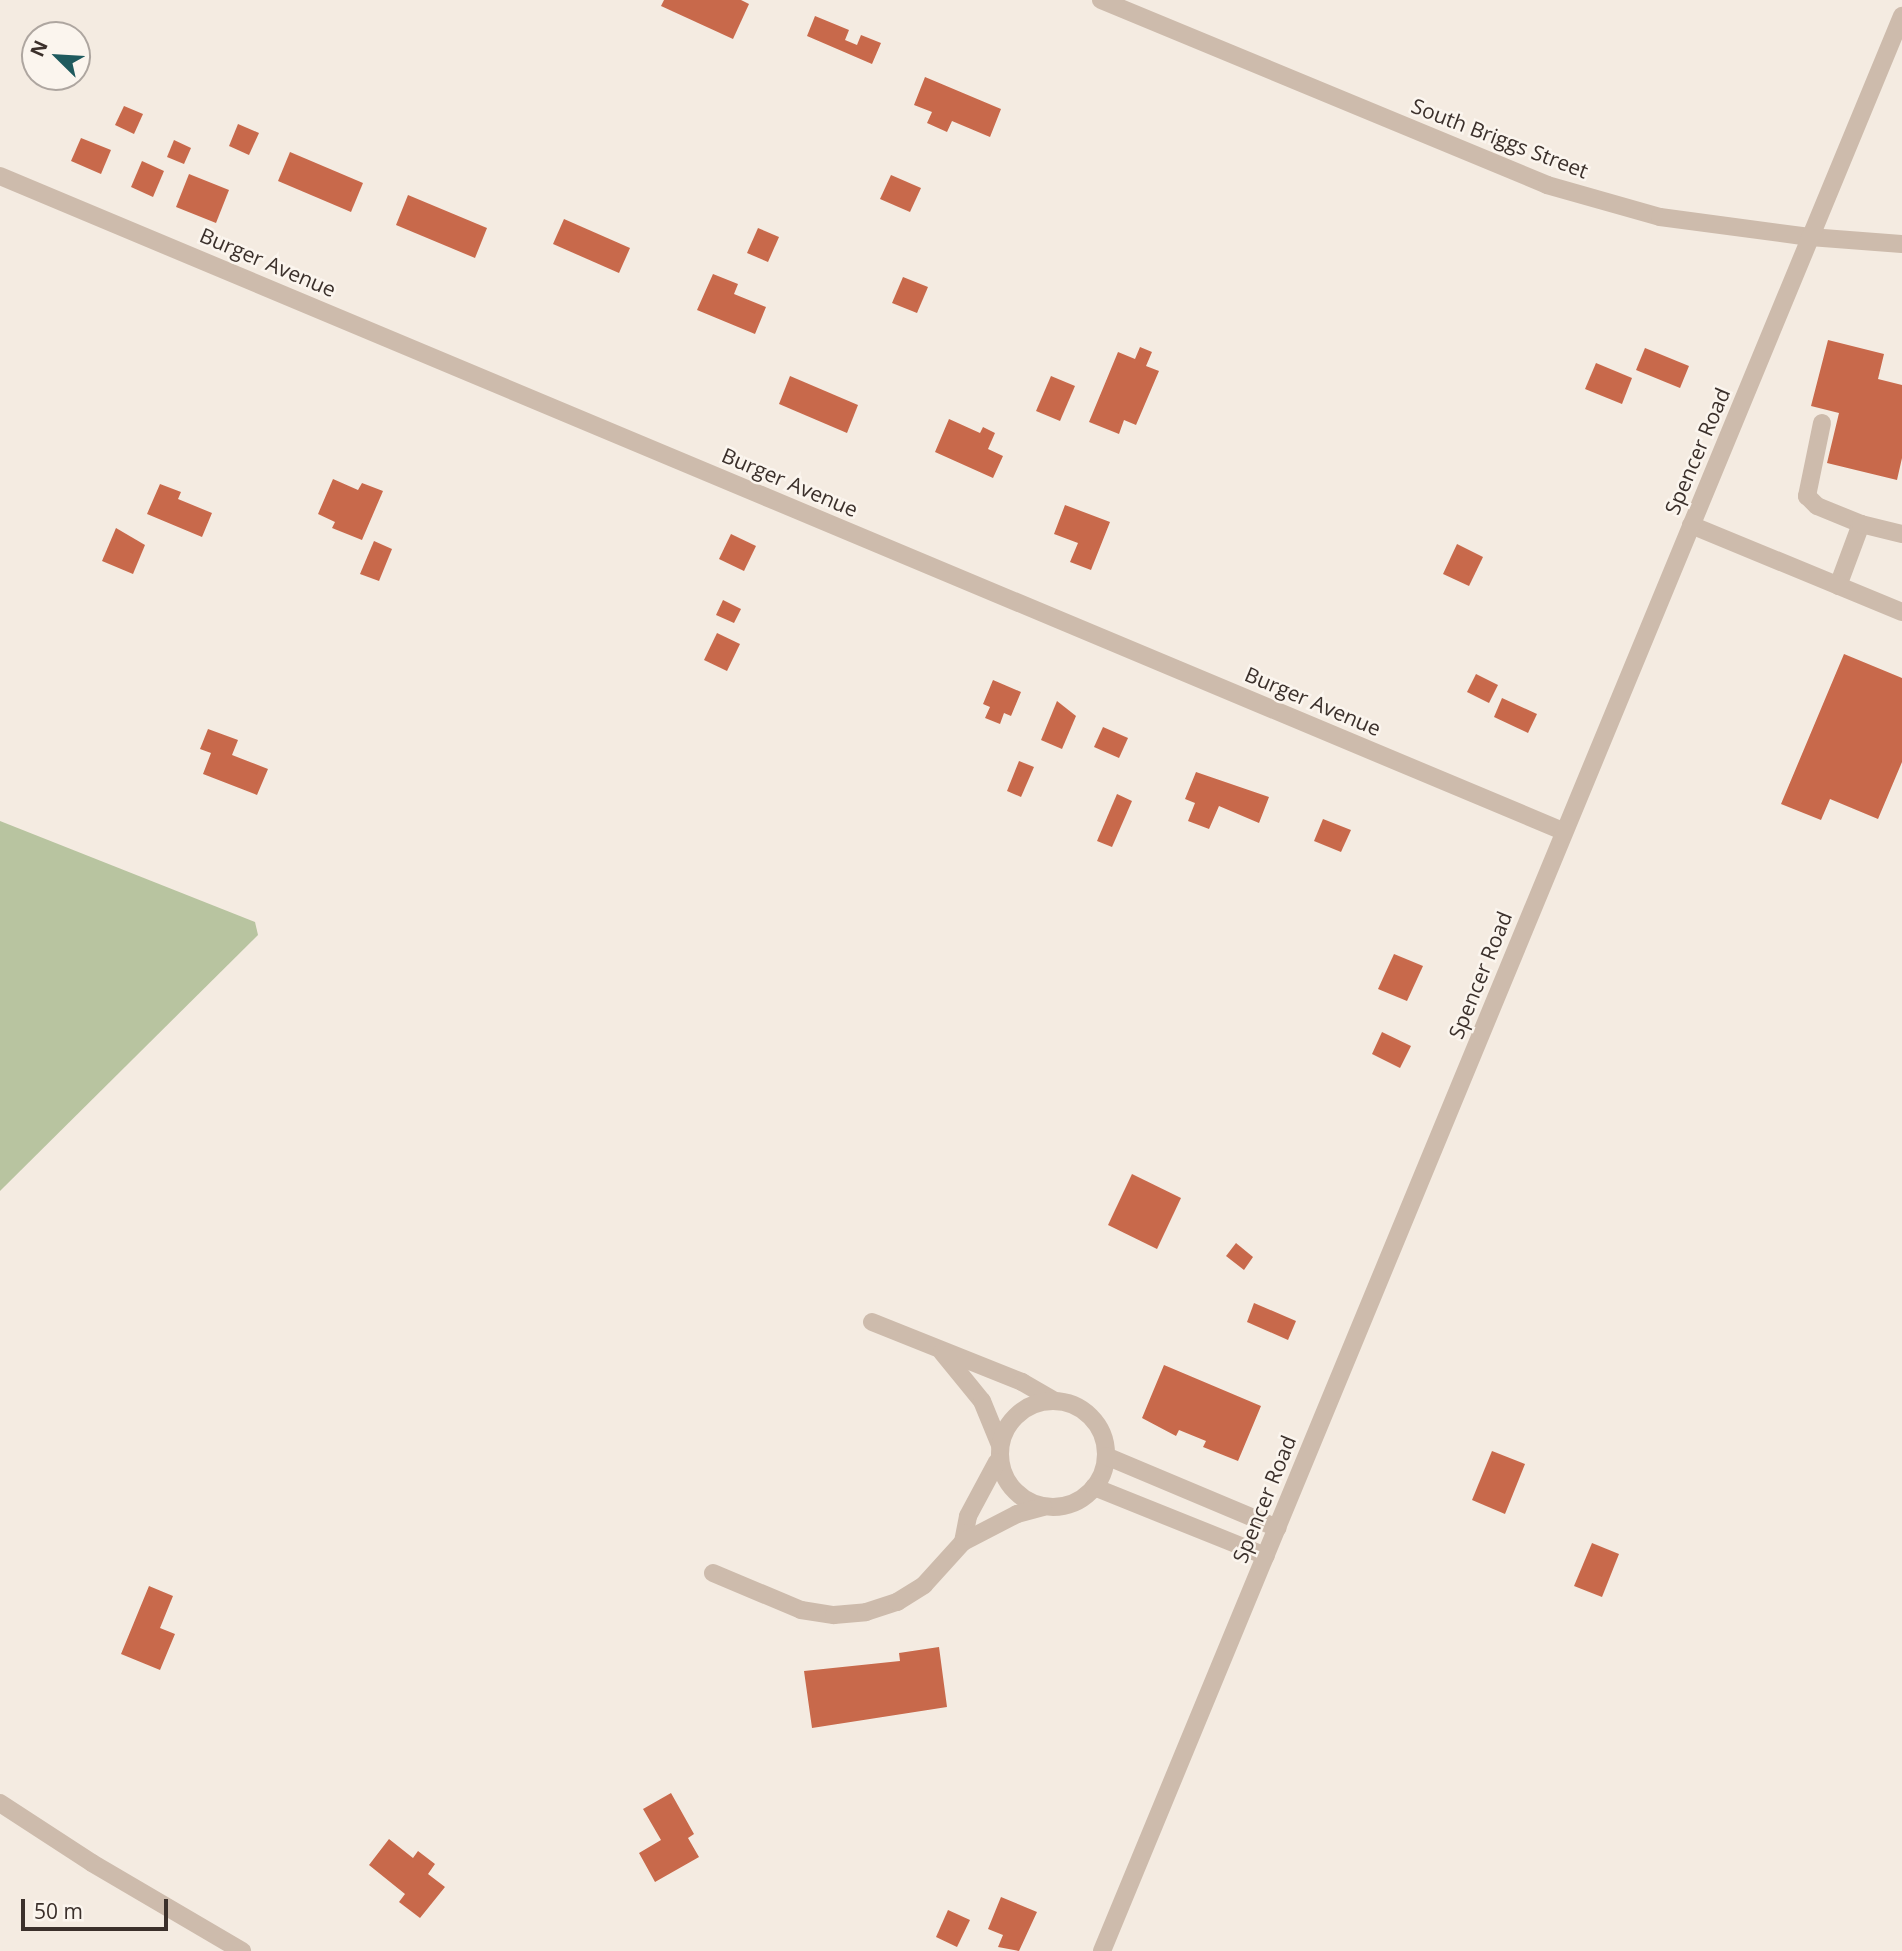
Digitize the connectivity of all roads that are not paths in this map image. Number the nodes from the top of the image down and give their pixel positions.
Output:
1 (1101, 0) edge
2 (1902, 16) edge
3 (0, 176) edge
4 (1810, 237) junction
5 (1902, 244) edge
6 (1822, 423) dead end
7 (1691, 524) junction
8 (1861, 524) junction
9 (1902, 534) edge
10 (1838, 586) junction
11 (1902, 612) edge
12 (1563, 831) junction
13 (872, 1322) dead end
14 (942, 1352) junction
15 (1053, 1400) junction
16 (999, 1453) junction
17 (1106, 1456) junction
18 (1094, 1487) junction
19 (1043, 1507) junction
20 (1277, 1528) junction
21 (963, 1542) junction
22 (1266, 1556) junction
23 (713, 1573) dead end
24 (0, 1803) edge
25 (242, 1951) edge
26 (1102, 1951) edge

1 - 4 street, South Briggs Street
2 - 4 street, Spencer Road
3 - 12 street, Burger Avenue
4 - 5 street, South Briggs Street
4 - 7 street, Spencer Road
6 - 8 street
7 - 10 street
7 - 12 street, Spencer Road
8 - 9 street
8 - 10 street
10 - 11 street
12 - 20 street, Spencer Road
13 - 14 street
14 - 15 street
14 - 16 street
15 - 16 street
15 - 17 street
16 - 19 street
16 - 21 street
17 - 18 street
17 - 20 street
18 - 19 street
18 - 22 street
19 - 21 street
20 - 22 street, Spencer Road
21 - 23 street
22 - 26 street, Spencer Road
24 - 25 street

